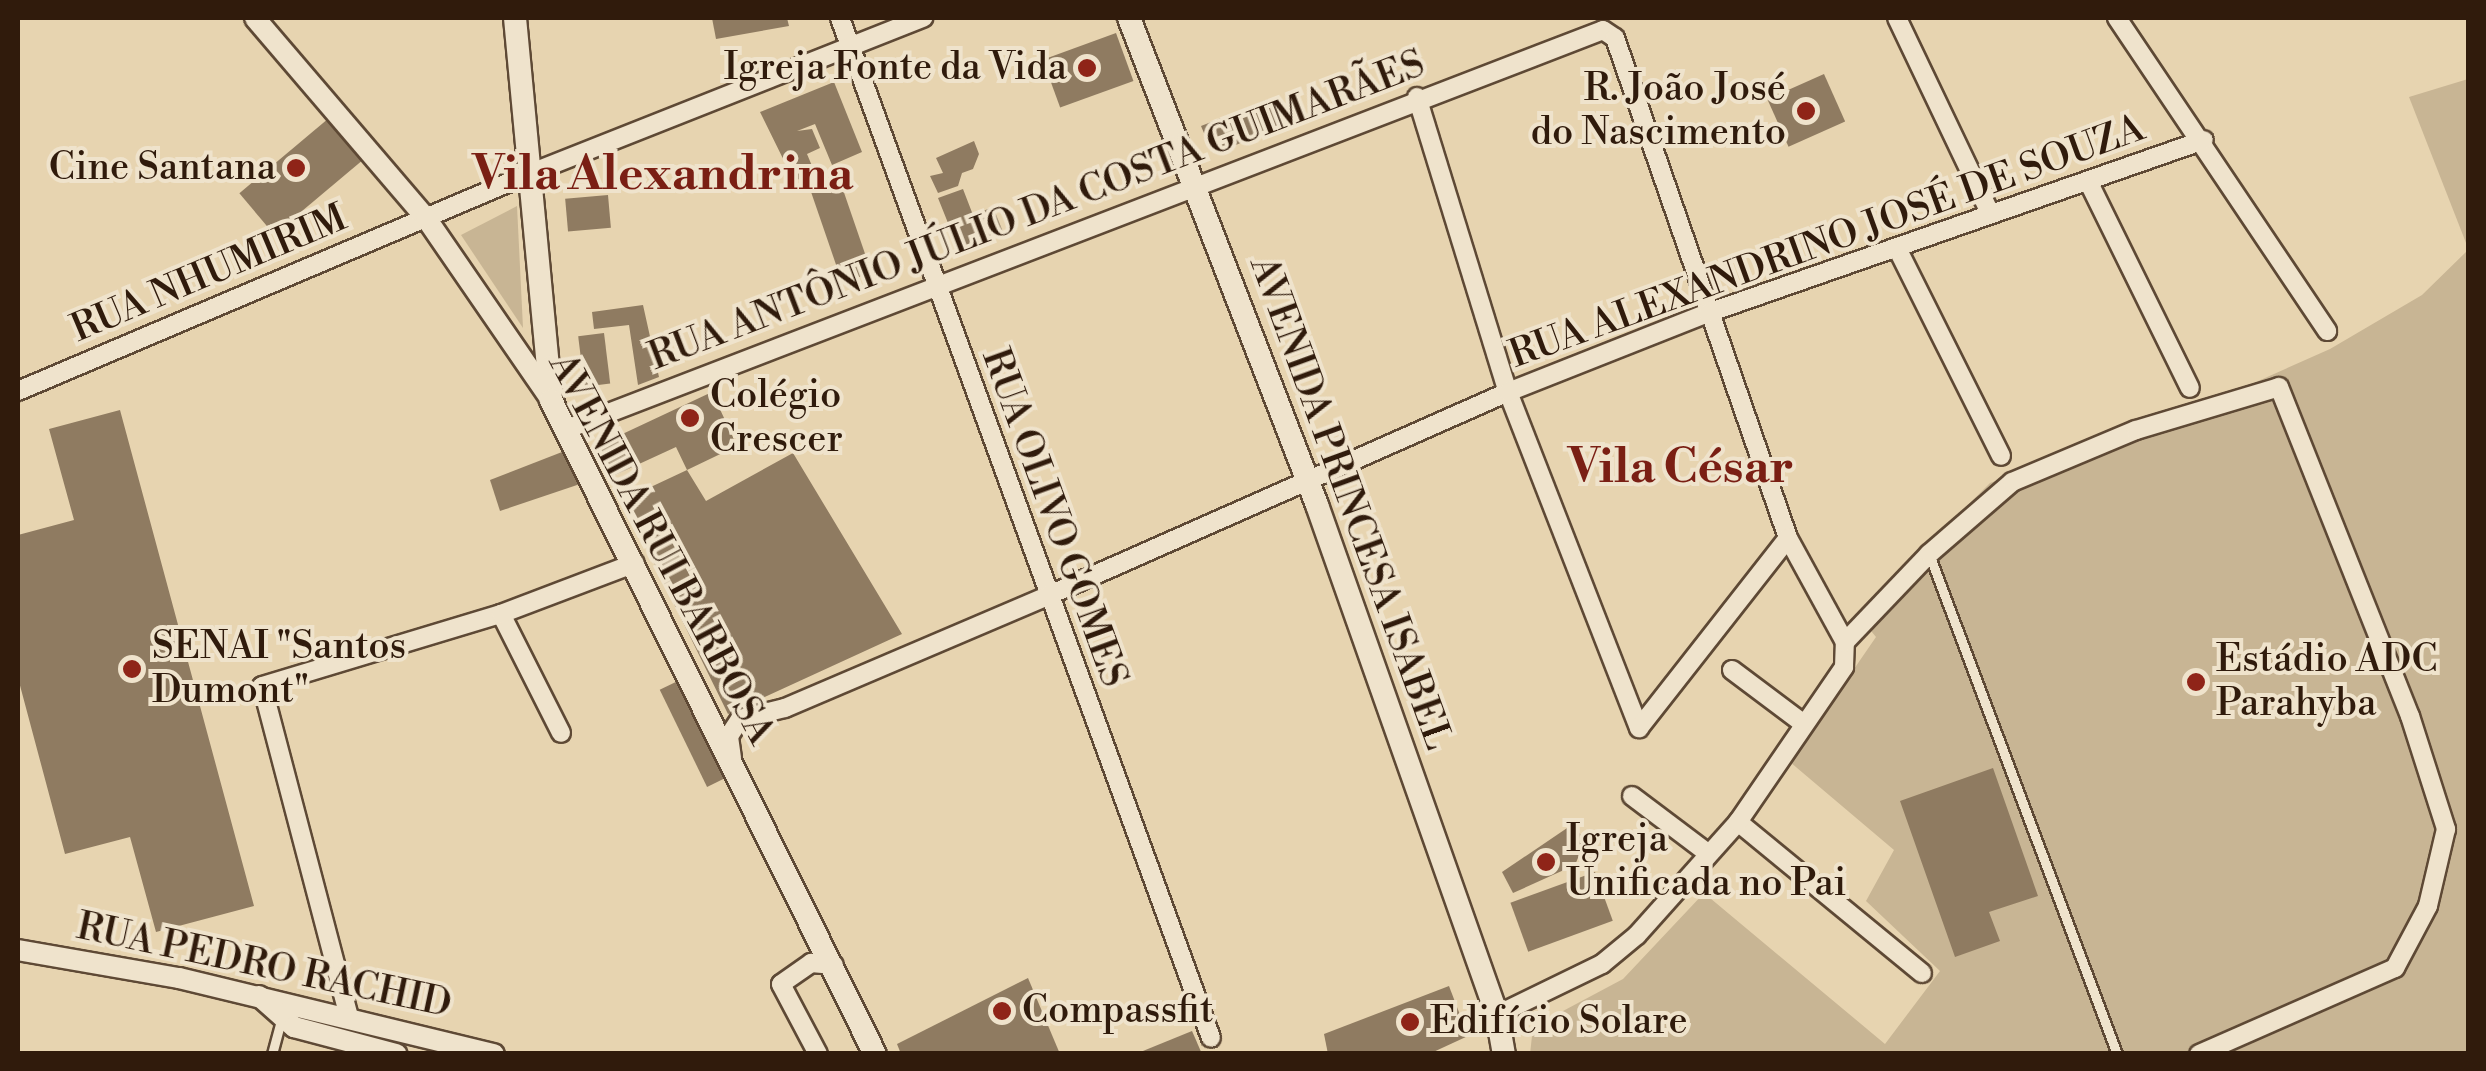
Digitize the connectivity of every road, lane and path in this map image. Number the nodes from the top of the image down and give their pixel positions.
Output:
1 (255, 18) edge
2 (515, 18) edge
3 (840, 18) edge
4 (922, 18) edge
5 (1129, 18) edge
6 (1897, 18) edge
7 (2117, 18) edge
8 (850, 46) junction
9 (1418, 97) junction
10 (2204, 140) junction
11 (531, 173) junction
12 (1195, 183) junction
13 (2090, 185) junction
14 (1990, 213) junction
15 (426, 218) junction
16 (1898, 250) junction
17 (936, 287) junction
18 (1708, 312) junction
19 (2327, 331) dead end
20 (2190, 388) dead end
21 (18, 390) edge
22 (1508, 392) junction
23 (551, 400) junction
24 (567, 429) junction
25 (2001, 456) dead end
26 (1306, 479) junction
27 (1788, 538) junction
28 (1929, 554) junction
29 (636, 563) junction
30 (1048, 596) junction
31 (502, 614) junction
32 (1845, 642) junction
33 (1732, 670) dead end
34 (1804, 724) junction
35 (561, 732) dead end
36 (732, 758) junction
37 (1632, 796) dead end
38 (1738, 822) junction
39 (1709, 854) junction
40 (18, 950) edge
41 (834, 965) junction
42 (1922, 974) dead end
43 (260, 996) junction
44 (1497, 1016) junction
45 (350, 1017) junction
46 (281, 1021) junction
47 (1211, 1038) dead end
48 (370, 1050) edge
49 (272, 1054) edge
50 (396, 1054) edge
51 (494, 1054) edge
52 (818, 1054) edge
53 (874, 1054) edge
54 (1504, 1054) edge
55 (2117, 1054) edge
56 (2198, 1054) edge

1 - 15 street, AVENIDA RUI BARBOSA
2 - 11 main road
3 - 8 street, RUA OLIVO GOMES
4 - 8 street, RUA NHUMIRIM
5 - 12 main road, AVENIDA PRINCESA ISABEL
6 - 14 street
7 - 10 street
8 - 11 street, RUA NHUMIRIM
8 - 17 street, RUA OLIVO GOMES
9 - 12 street, RUA ANTÔNIO JÚLIO DA COSTA GUIMARÃES
9 - 18 street, RUA ANTÔNIO JÚLIO DA COSTA GUIMARÃES
9 - 22 street
10 - 13 street, RUA ALEXANDRINO JOSÉ DE SOUZA
10 - 19 street
11 - 15 street, RUA NHUMIRIM
11 - 23 main road
12 - 17 street, RUA ANTÔNIO JÚLIO DA COSTA GUIMARÃES
12 - 26 main road, AVENIDA PRINCESA ISABEL
13 - 14 street, RUA ALEXANDRINO JOSÉ DE SOUZA
13 - 20 street
14 - 16 street, RUA ALEXANDRINO JOSÉ DE SOUZA
15 - 21 street, RUA NHUMIRIM
15 - 23 street, AVENIDA RUI BARBOSA
16 - 18 street, RUA ALEXANDRINO JOSÉ DE SOUZA
16 - 25 street
17 - 24 street, RUA ANTÔNIO JÚLIO DA COSTA GUIMARÃES
17 - 30 street, RUA OLIVO GOMES
18 - 22 street, RUA ALEXANDRINO JOSÉ DE SOUZA
18 - 27 street
22 - 26 street, RUA ALEXANDRINO JOSÉ DE SOUZA
22 - 27 street
23 - 24 main road, AVENIDA RUI BARBOSA
24 - 29 main road, AVENIDA RUI BARBOSA
26 - 30 street, RUA ALEXANDRINO JOSÉ DE SOUZA
26 - 44 main road, AVENIDA PRINCESA ISABEL
27 - 32 street
28 - 32 street
28 - 55 lane
28 - 56 street
29 - 31 street
29 - 36 main road, AVENIDA RUI BARBOSA
30 - 36 street, RUA ALEXANDRINO JOSÉ DE SOUZA
30 - 47 street, RUA OLIVO GOMES
31 - 35 street
31 - 45 street
32 - 34 street
33 - 34 street
34 - 38 street
36 - 41 main road, AVENIDA RUI BARBOSA
37 - 39 street
38 - 39 street
38 - 42 street
39 - 44 street
40 - 43 street, RUA PEDRO RACHID
41 - 52 street
41 - 53 main road, AVENIDA RUI BARBOSA
43 - 45 street, RUA PEDRO RACHID
43 - 46 street
44 - 54 main road, AVENIDA PRINCESA ISABEL
45 - 51 street, RUA PEDRO RACHID
46 - 48 street
46 - 49 lane
48 - 50 street

